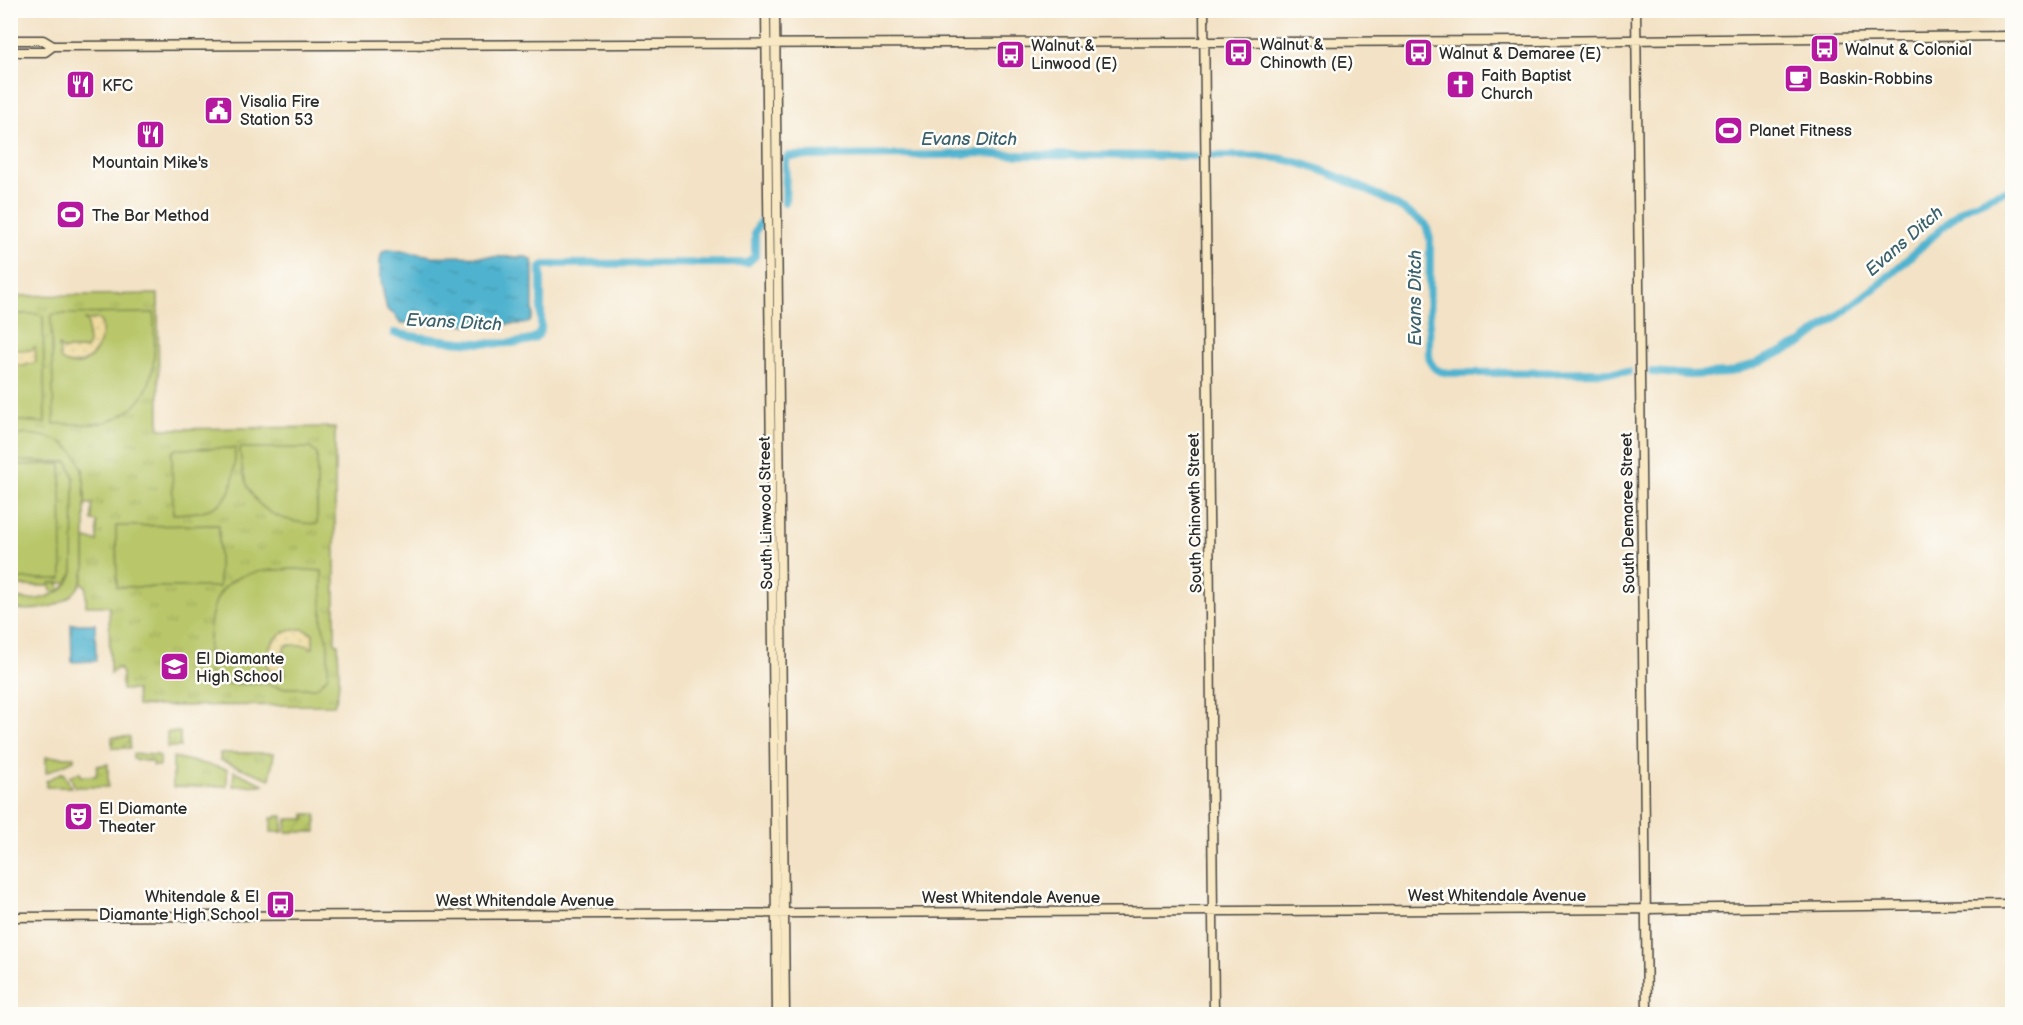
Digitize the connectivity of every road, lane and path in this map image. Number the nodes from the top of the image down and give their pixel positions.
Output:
1 (766, 10) edge
2 (775, 10) edge
3 (1204, 10) edge
4 (1636, 10) edge
5 (2013, 36) edge
6 (10, 40) edge
7 (1636, 40) junction
8 (1204, 42) junction
9 (771, 43) junction
10 (53, 46) junction
11 (10, 52) edge
12 (2013, 904) edge
13 (1647, 909) junction
14 (1213, 911) junction
15 (780, 913) junction
16 (10, 917) edge
17 (777, 1014) edge
18 (785, 1014) edge
19 (1214, 1014) edge
20 (1647, 1014) edge

1 - 9 street, South Linwood Street
2 - 9 street, South Linwood Street
3 - 8 street, South Chinowth Street
4 - 7 street, South Demaree Street
5 - 7 street
6 - 10 street
7 - 8 street
7 - 13 street, South Demaree Street
8 - 9 street
8 - 14 street, South Chinowth Street
9 - 10 street
9 - 15 street, South Linwood Street
10 - 11 street
12 - 13 street, West Whitendale Avenue
13 - 14 street, West Whitendale Avenue
13 - 20 street, South Demaree Street
14 - 15 street, West Whitendale Avenue
14 - 19 street, South Chinowth Street
15 - 16 street, West Whitendale Avenue
15 - 17 street, South Linwood Street
15 - 18 street, South Linwood Street

